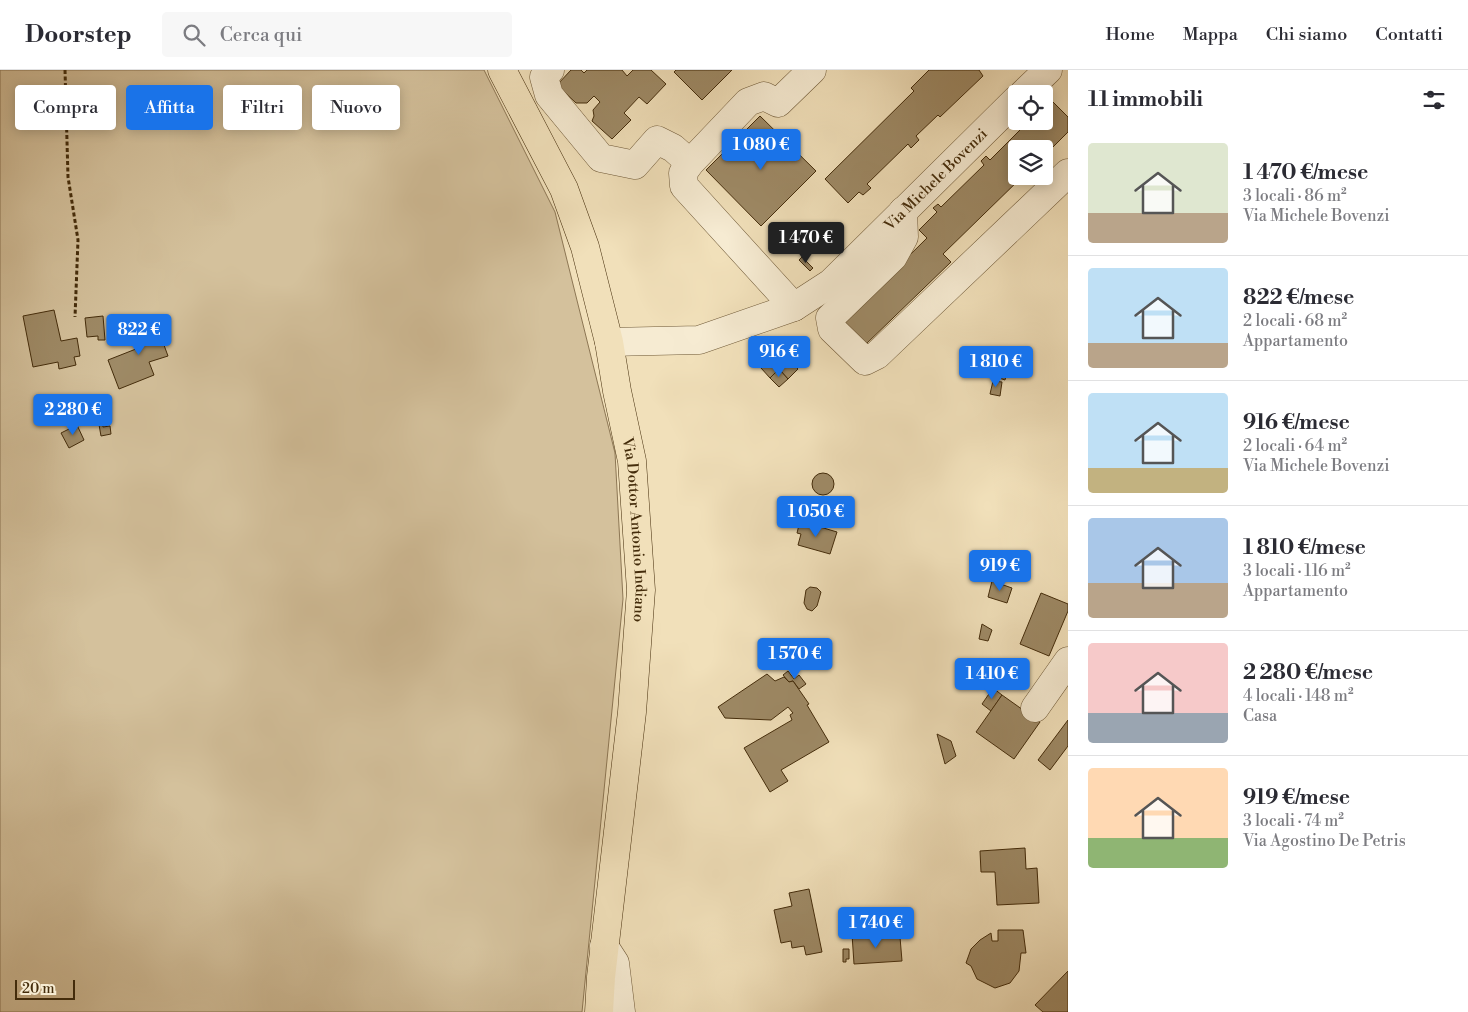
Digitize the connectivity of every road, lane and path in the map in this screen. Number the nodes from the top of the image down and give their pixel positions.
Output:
1 (65, 70) edge
2 (502, 70) edge
3 (550, 70) edge
4 (812, 70) edge
5 (1048, 70) edge
6 (1032, 85) edge
7 (1008, 108) edge
8 (690, 163) junction
9 (1068, 173) edge
10 (902, 210) junction
11 (794, 307) junction
12 (75, 318) dead end
13 (609, 342) junction
14 (1068, 661) edge
15 (1036, 708) dead end
16 (604, 946) junction
17 (599, 1012) edge
18 (621, 1012) edge

1 - 12 path
2 - 13 main road, Via Dottor Antonio Indiano
3 - 8 street
4 - 8 street
5 - 6 street
7 - 10 street, Via Michele Bovenzi
8 - 11 street
9 - 10 street
10 - 11 street, Via Michele Bovenzi
11 - 13 street, Via Michele Bovenzi
13 - 16 main road, Via Dottor Antonio Indiano
14 - 15 street
16 - 17 main road, Via Dottor Antonio Indiano
16 - 18 street

